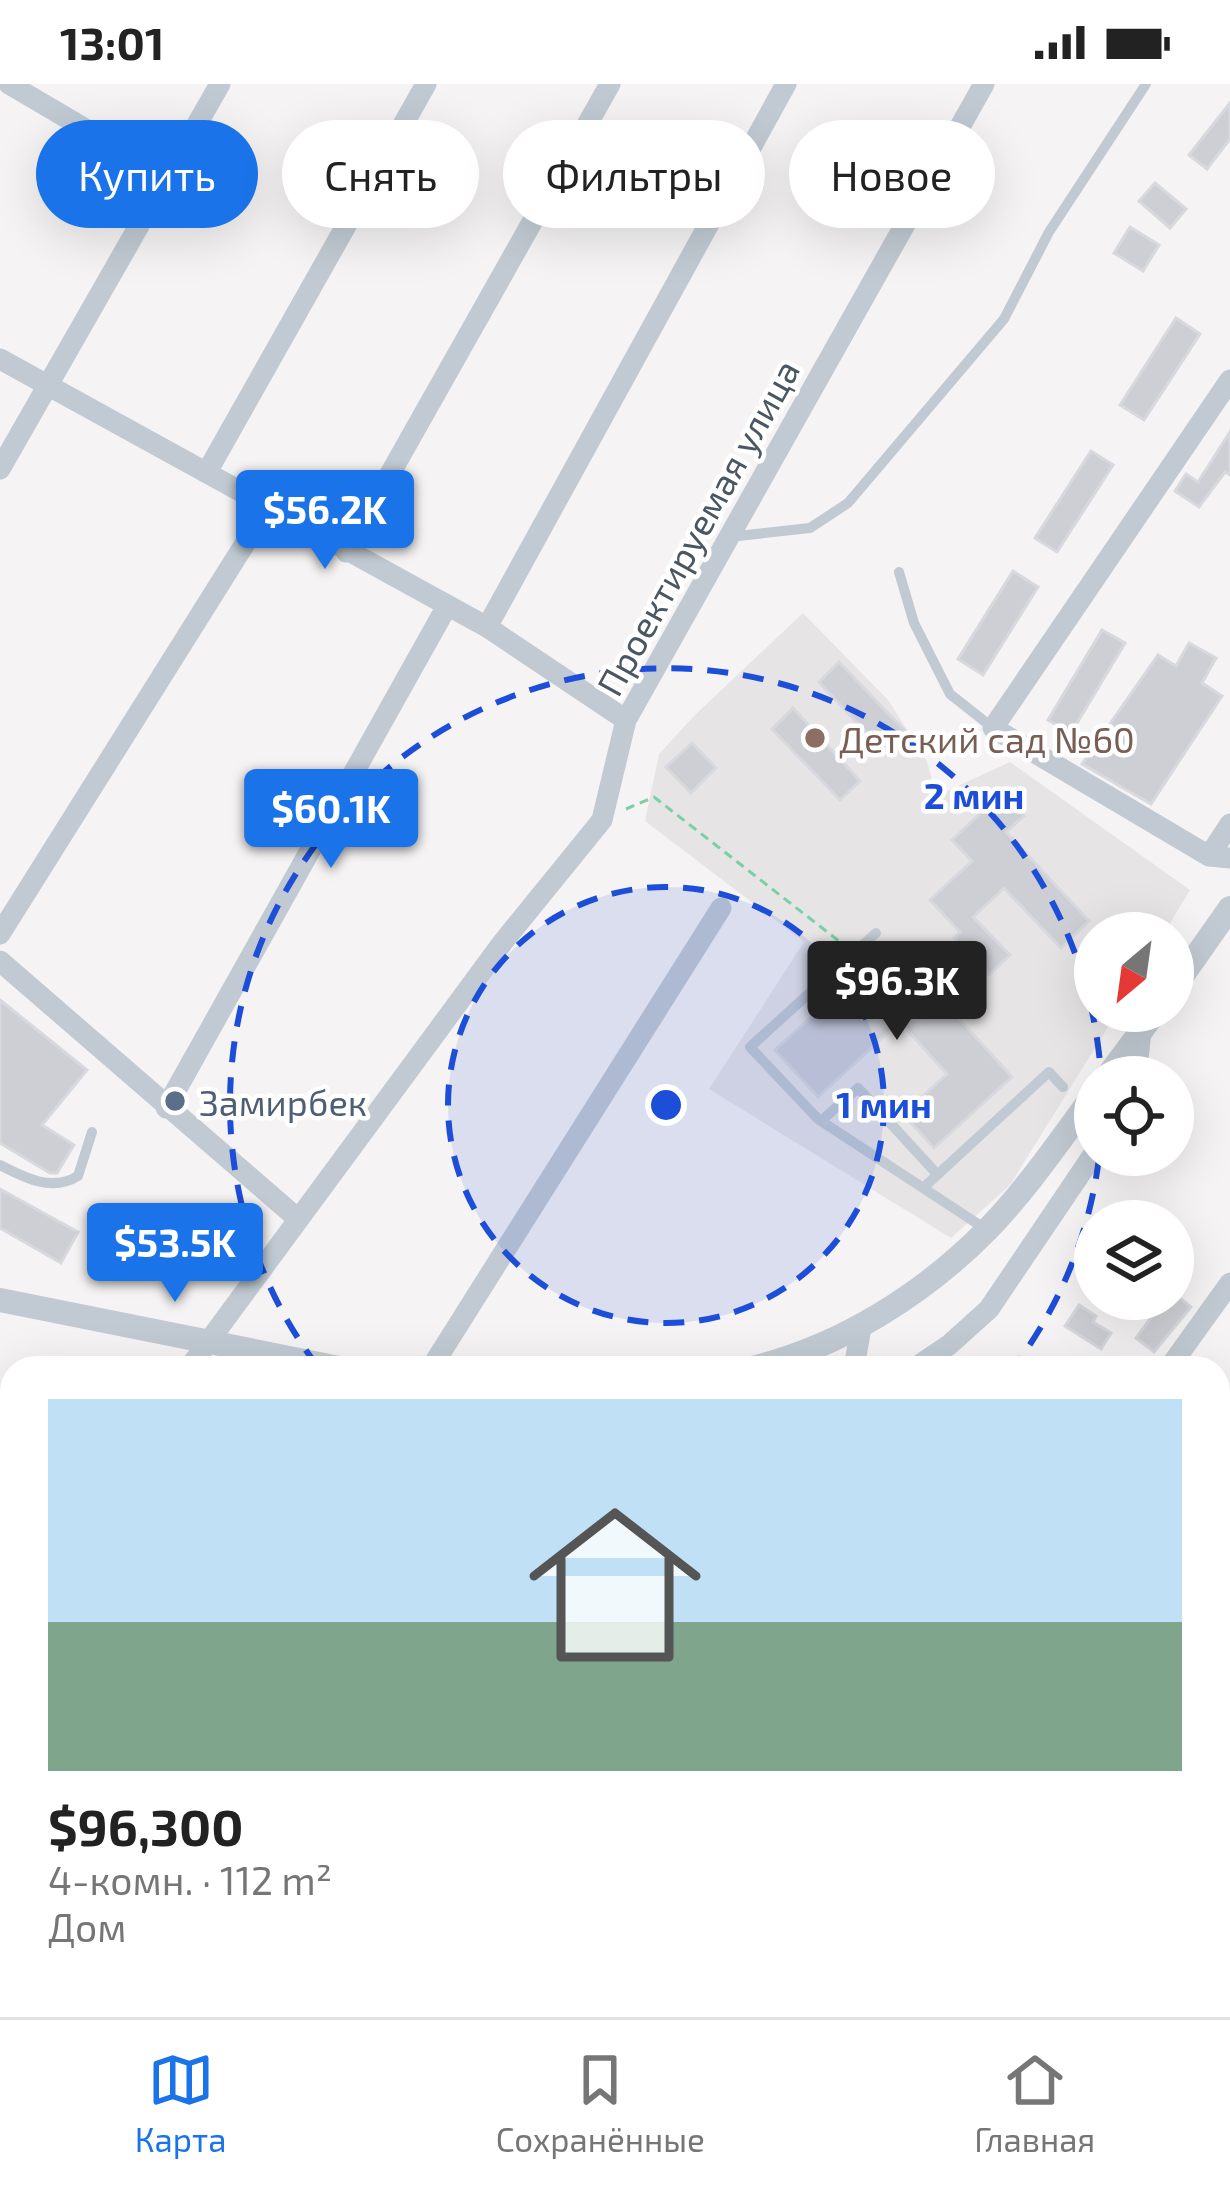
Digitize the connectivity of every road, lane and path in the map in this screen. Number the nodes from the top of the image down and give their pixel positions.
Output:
1 (9, 84) edge
2 (220, 84) edge
3 (426, 84) edge
4 (610, 84) edge
5 (786, 84) edge
6 (985, 84) edge
7 (1146, 84) edge
8 (70, 120) edge
9 (199, 120) edge
10 (136, 228) edge
11 (0, 359) edge
12 (1230, 380) edge
13 (46, 387) junction
14 (0, 470) edge
15 (207, 472) junction
16 (268, 507) junction
17 (729, 537) junction
18 (346, 552) junction
19 (899, 572) dead end
20 (447, 606) junction
21 (487, 628) junction
22 (626, 720) junction
23 (993, 728) junction
24 (602, 820) junction
25 (1230, 824) edge
26 (1219, 857) edge
27 (721, 908) dead end
28 (1230, 908) edge
29 (876, 933) dead end
30 (0, 934) edge
31 (854, 953) junction
32 (1194, 959) edge
33 (0, 961) edge
34 (1063, 1088) dead end
35 (166, 1108) junction
36 (1074, 1120) edge
37 (820, 1121) junction
38 (92, 1132) dead end
39 (0, 1165) edge
40 (937, 1174) junction
41 (1079, 1176) edge
42 (923, 1188) junction
43 (298, 1219) junction
44 (987, 1230) junction
45 (1230, 1282) edge
46 (0, 1300) edge
47 (860, 1327) junction
48 (208, 1342) junction
49 (198, 1356) edge
50 (279, 1356) edge
51 (439, 1356) edge
52 (791, 1356) edge
53 (856, 1356) edge
54 (934, 1356) edge
55 (1178, 1356) edge

1 - 8 street
2 - 9 street
3 - 15 street
4 - 18 street
5 - 21 street
6 - 17 street, Проектируемая улица
7 - 17 lane
10 - 13 street
11 - 13 street
12 - 23 street
13 - 14 street
13 - 15 street
15 - 16 street
16 - 18 street
16 - 30 street
17 - 22 street, Проектируемая улица
18 - 20 street
19 - 23 lane
20 - 21 street
20 - 35 street
21 - 22 street
22 - 24 street, Проектируемая улица
23 - 26 street
24 - 31 path
24 - 43 street, Проектируемая улица
25 - 26 street
27 - 51 street
28 - 32 street
29 - 31 lane
31 - 37 lane
33 - 35 street
34 - 40 lane
35 - 43 street
36 - 44 street
37 - 40 lane
37 - 42 lane
38 - 39 lane
40 - 42 lane
41 - 54 street
42 - 44 lane
43 - 48 street, Проектируемая улица
44 - 47 street
45 - 55 street
46 - 48 street
47 - 52 street
47 - 53 street
48 - 49 street, Проектируемая улица
48 - 50 street

